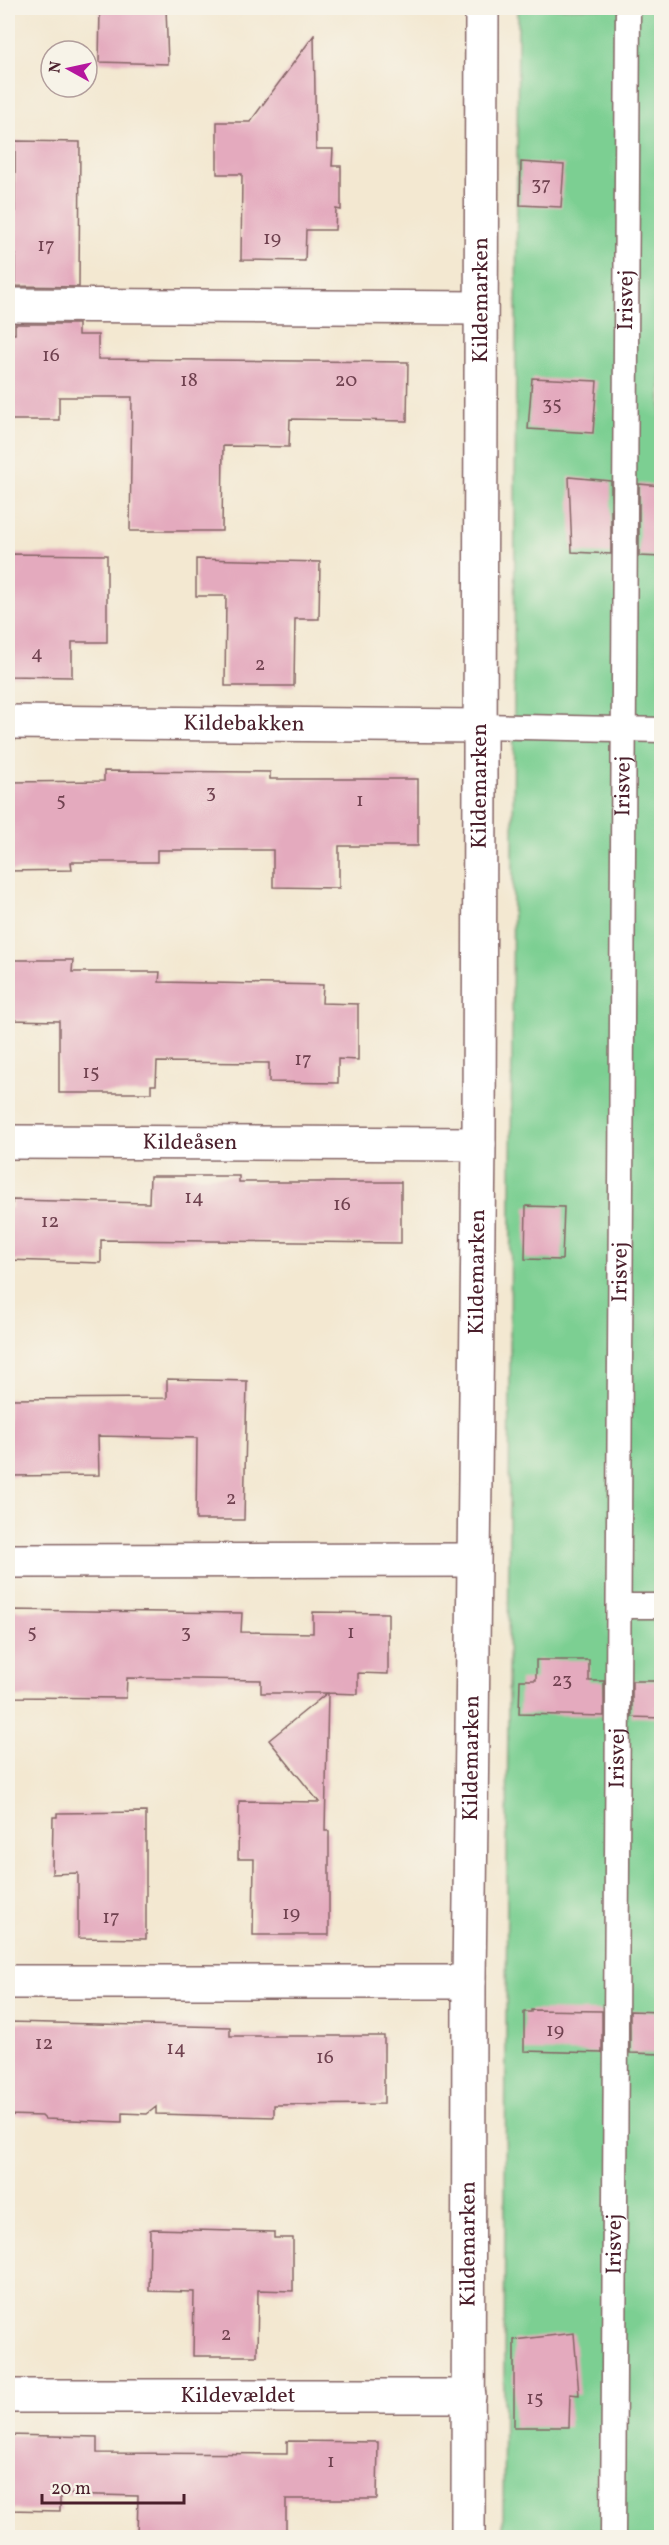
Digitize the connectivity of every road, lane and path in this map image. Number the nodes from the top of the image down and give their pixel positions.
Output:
1 (482, 8) edge
2 (628, 8) edge
3 (8, 305) edge
4 (480, 308) junction
5 (8, 722) edge
6 (481, 726) junction
7 (622, 729) junction
8 (662, 730) edge
9 (8, 1142) edge
10 (479, 1144) junction
11 (473, 1560) junction
12 (8, 1561) edge
13 (619, 1606) junction
14 (662, 1606) edge
15 (8, 1982) edge
16 (469, 1982) junction
17 (8, 2396) edge
18 (469, 2396) junction
19 (468, 2538) edge
20 (613, 2538) edge

1 - 4 street, Kildemarken
2 - 7 lane, Irisvej
3 - 4 street
4 - 6 street, Kildemarken
5 - 6 street, Kildebakken
6 - 7 lane
6 - 10 street, Kildemarken
7 - 8 lane
7 - 13 lane, Irisvej
9 - 10 street, Kildeåsen
10 - 11 street, Kildemarken
11 - 12 street
11 - 16 street, Kildemarken
13 - 14 lane
13 - 20 lane, Irisvej
15 - 16 street
16 - 18 street, Kildemarken
17 - 18 street, Kildevældet
18 - 19 street, Kildemarken

